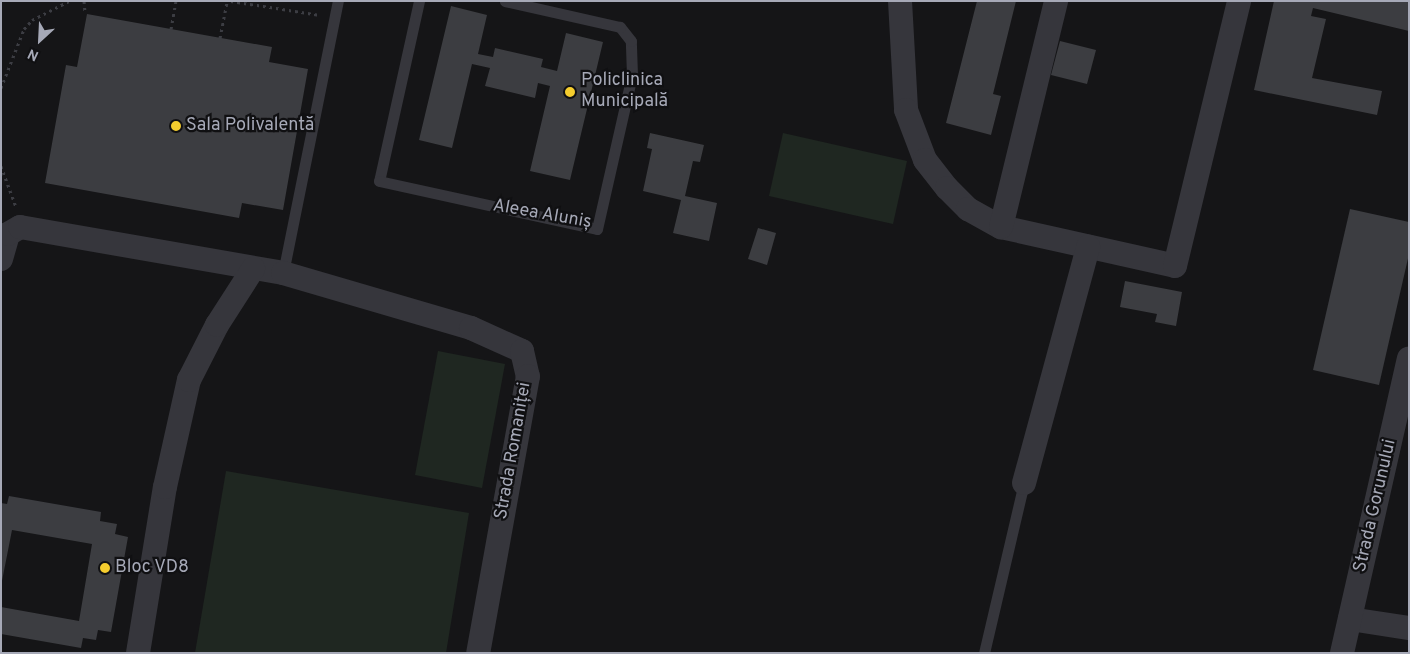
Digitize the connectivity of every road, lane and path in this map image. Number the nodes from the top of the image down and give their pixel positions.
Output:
1 (69, 1) edge
2 (84, 1) edge
3 (176, 1) edge
4 (227, 1) edge
5 (231, 1) edge
6 (338, 1) edge
7 (419, 1) edge
8 (505, 1) edge
9 (900, 1) edge
10 (1056, 1) edge
11 (1239, 1) edge
12 (86, 13) dead end
13 (335, 17) junction
14 (170, 29) dead end
15 (220, 38) dead end
16 (1, 88) edge
17 (1, 166) edge
18 (20, 227) junction
19 (1001, 227) junction
20 (1088, 247) junction
21 (1, 259) edge
22 (253, 269) junction
23 (283, 273) junction
24 (1409, 359) edge
25 (1405, 398) edge
26 (1024, 483) joint
27 (1350, 619) junction
28 (1409, 628) edge
29 (138, 653) edge
30 (478, 653) edge
31 (984, 653) edge
32 (1342, 653) edge

1 - 16 path
2 - 12 path
3 - 14 path
4 - 15 path
5 - 13 path
6 - 13 lane
7 - 8 lane, Aleea Aluniș
9 - 19 street
10 - 19 street
11 - 20 street
13 - 23 lane
17 - 18 path
18 - 21 street
18 - 22 street
19 - 20 street
20 - 26 street
22 - 23 street
22 - 29 street
23 - 30 street, Strada Romaniței
24 - 25 street, Strada Gorunului
25 - 27 street, Strada Gorunului
26 - 31 lane
27 - 28 street
27 - 32 street, Strada Gorunului

